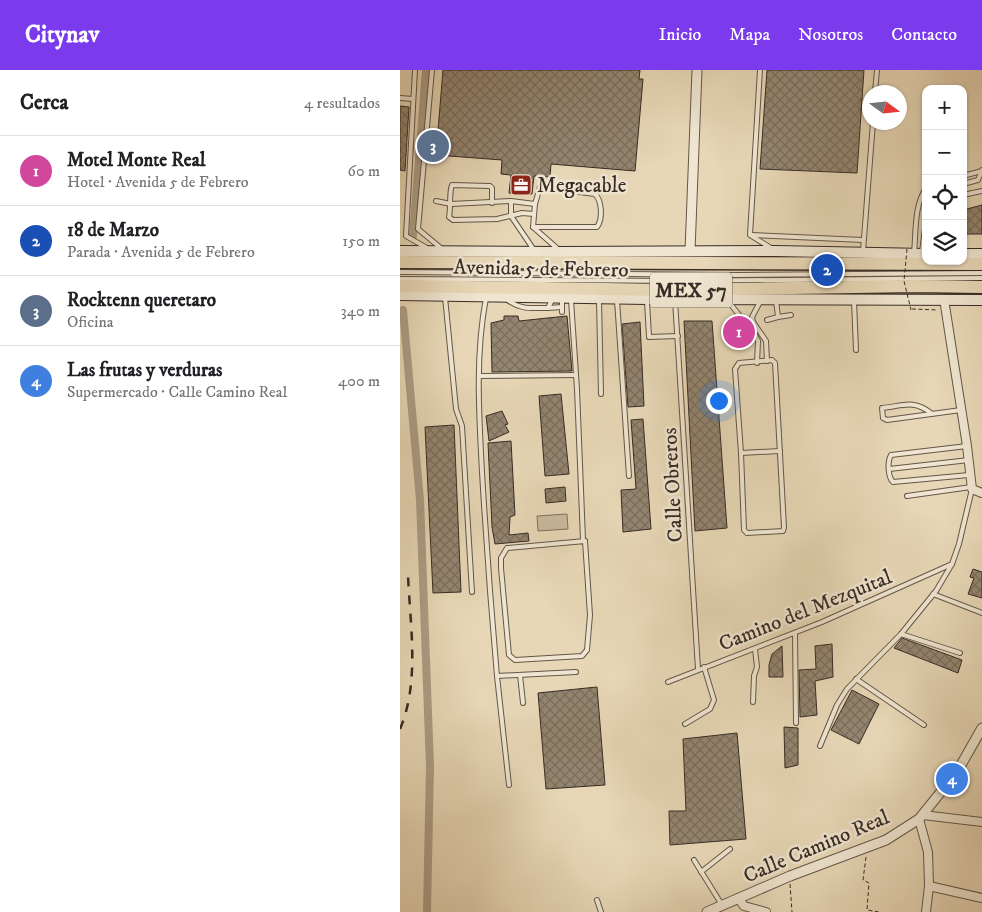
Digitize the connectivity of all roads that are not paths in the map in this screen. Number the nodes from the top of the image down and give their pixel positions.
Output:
1 (415, 70) edge
2 (432, 70) edge
3 (697, 70) edge
4 (760, 70) edge
5 (877, 70) edge
6 (876, 85) edge
7 (400, 98) edge
8 (413, 99) junction
9 (872, 130) edge
10 (982, 171) edge
11 (967, 175) edge
12 (967, 183) edge
13 (982, 191) edge
14 (967, 194) edge
15 (922, 198) edge
16 (511, 201) junction
17 (436, 202) dead end
18 (492, 203) junction
19 (920, 203) joint
20 (451, 204) junction
21 (535, 204) junction
22 (534, 214) junction
23 (510, 216) junction
24 (533, 227) junction
25 (750, 235) junction
26 (922, 235) edge
27 (864, 240) junction
28 (776, 250) junction
29 (400, 251) edge
30 (433, 251) junction
31 (690, 251) junction
32 (444, 252) junction
33 (536, 252) junction
34 (561, 252) junction
35 (863, 253) junction
36 (917, 253) edge
37 (967, 254) edge
38 (982, 254) edge
39 (400, 262) edge
40 (982, 264) edge
41 (400, 272) edge
42 (982, 273) edge
43 (982, 278) edge
44 (400, 279) edge
45 (400, 286) edge
46 (982, 287) edge
47 (400, 295) edge
48 (445, 295) junction
49 (486, 296) junction
50 (502, 297) junction
51 (599, 298) junction
52 (617, 298) junction
53 (725, 298) junction
54 (762, 298) junction
55 (776, 298) junction
56 (854, 298) junction
57 (647, 299) junction
58 (675, 299) junction
59 (944, 299) junction
60 (562, 300) junction
61 (982, 300) edge
62 (548, 308) junction
63 (562, 312) dead end
64 (791, 315) dead end
65 (778, 316) junction
66 (768, 320) dead end
67 (678, 336) junction
68 (856, 350) dead end
69 (767, 361) junction
70 (757, 363) junction
71 (576, 375) junction
72 (479, 376) junction
73 (601, 394) dead end
74 (961, 410) junction
75 (931, 413) junction
76 (967, 446) junction
77 (780, 450) junction
78 (741, 453) junction
79 (969, 460) junction
80 (889, 469) junction
81 (970, 475) junction
82 (629, 476) dead end
83 (972, 488) junction
84 (982, 493) edge
85 (906, 496) dead end
86 (585, 541) junction
87 (952, 564) junction
88 (472, 592) dead end
89 (933, 594) junction
90 (982, 613) edge
91 (795, 633) junction
92 (901, 634) junction
93 (755, 649) junction
94 (960, 653) dead end
95 (704, 667) junction
96 (698, 669) junction
97 (576, 672) dead end
98 (520, 675) junction
99 (497, 676) junction
100 (856, 680) junction
101 (668, 682) dead end
102 (753, 702) dead end
103 (523, 703) dead end
104 (796, 723) dead end
105 (685, 724) dead end
106 (924, 725) dead end
107 (982, 728) edge
108 (820, 746) dead end
109 (509, 785) dead end
110 (921, 817) junction
111 (982, 822) edge
112 (730, 849) dead end
113 (694, 860) dead end
114 (701, 872) junction
115 (929, 886) junction
116 (738, 898) junction
117 (982, 898) edge
118 (597, 900) dead end
119 (722, 905) junction
120 (743, 909) edge
121 (601, 912) edge
122 (707, 912) edge
123 (766, 912) edge
124 (926, 912) edge

1 - 8 lane
2 - 32 lane
3 - 31 street
4 - 25 lane
5 - 6 lane
7 - 8 lane
8 - 30 lane
9 - 27 lane
10 - 11 lane
10 - 12 lane
13 - 14 lane
15 - 19 lane
16 - 18 lane
16 - 21 lane
16 - 23 lane
17 - 20 lane
18 - 20 lane
18 - 20 lane
19 - 36 lane
20 - 23 lane
21 - 22 lane
21 - 24 lane
22 - 23 lane
22 - 24 lane
23 - 33 lane
24 - 34 lane
25 - 27 lane
25 - 28 lane
26 - 36 lane
27 - 35 lane
28 - 31 main road, Avenida 5 de Febrero
28 - 35 main road, Avenida 5 de Febrero
29 - 30 main road, Avenida 5 de Febrero
30 - 32 main road, Avenida 5 de Febrero
31 - 34 main road, Avenida 5 de Febrero
32 - 33 main road, Avenida 5 de Febrero
33 - 34 main road, Avenida 5 de Febrero
35 - 36 main road, Avenida 5 de Febrero
37 - 38 main road
39 - 40 highway, Avenida 5 de Febrero / MEX 57
41 - 42 lane
43 - 44 lane
45 - 46 highway, Avenida 5 de Febrero / MEX 57
47 - 48 main road, Avenida 5 de Febrero
48 - 49 main road, Avenida 5 de Febrero
48 - 88 lane
49 - 50 main road, Avenida 5 de Febrero
49 - 72 lane
50 - 60 main road, Avenida 5 de Febrero
50 - 62 lane
51 - 52 main road, Avenida 5 de Febrero
51 - 60 main road, Avenida 5 de Febrero
51 - 73 lane
52 - 57 main road, Avenida 5 de Febrero
52 - 82 lane
53 - 54 main road, Avenida 5 de Febrero
53 - 58 main road, Avenida 5 de Febrero
53 - 70 lane
54 - 55 main road, Avenida 5 de Febrero
54 - 69 lane
55 - 56 main road, Avenida 5 de Febrero
55 - 65 lane
56 - 59 main road, Avenida 5 de Febrero
56 - 68 lane
57 - 58 main road, Avenida 5 de Febrero
57 - 67 lane
58 - 67 lane, Calle Obreros
59 - 61 main road, Avenida 5 de Febrero
59 - 74 street
60 - 62 lane
60 - 62 lane
60 - 63 lane
60 - 71 lane
64 - 65 lane
65 - 66 lane
67 - 96 lane, Calle Obreros
69 - 70 lane
69 - 77 lane
70 - 78 lane
71 - 72 lane
71 - 86 lane
72 - 99 lane
74 - 75 lane
74 - 76 street
75 - 75 lane
76 - 79 street
76 - 80 lane
77 - 78 lane
77 - 78 lane
79 - 80 lane
79 - 81 street
80 - 81 lane
81 - 83 street
83 - 84 street
83 - 85 lane
83 - 87 lane
86 - 86 lane
87 - 89 lane
87 - 91 lane, Camino del Mezquital
89 - 90 lane
89 - 92 lane
91 - 93 lane, Camino del Mezquital
91 - 104 lane
92 - 94 lane
92 - 100 lane
93 - 95 lane, Camino del Mezquital
93 - 102 lane
95 - 96 lane, Camino del Mezquital
95 - 105 lane
96 - 101 lane, Camino del Mezquital
97 - 98 lane
98 - 99 lane
98 - 103 lane
99 - 109 lane
100 - 106 lane
100 - 108 lane
107 - 110 street, Calle Camino Real
110 - 111 street
110 - 115 street
110 - 116 street, Calle Camino Real
112 - 114 lane
113 - 114 lane
114 - 119 lane
115 - 117 street
115 - 124 street
116 - 119 street, Calle Camino Real
116 - 120 street
118 - 121 lane
119 - 122 street, Calle Camino Real
120 - 123 street

